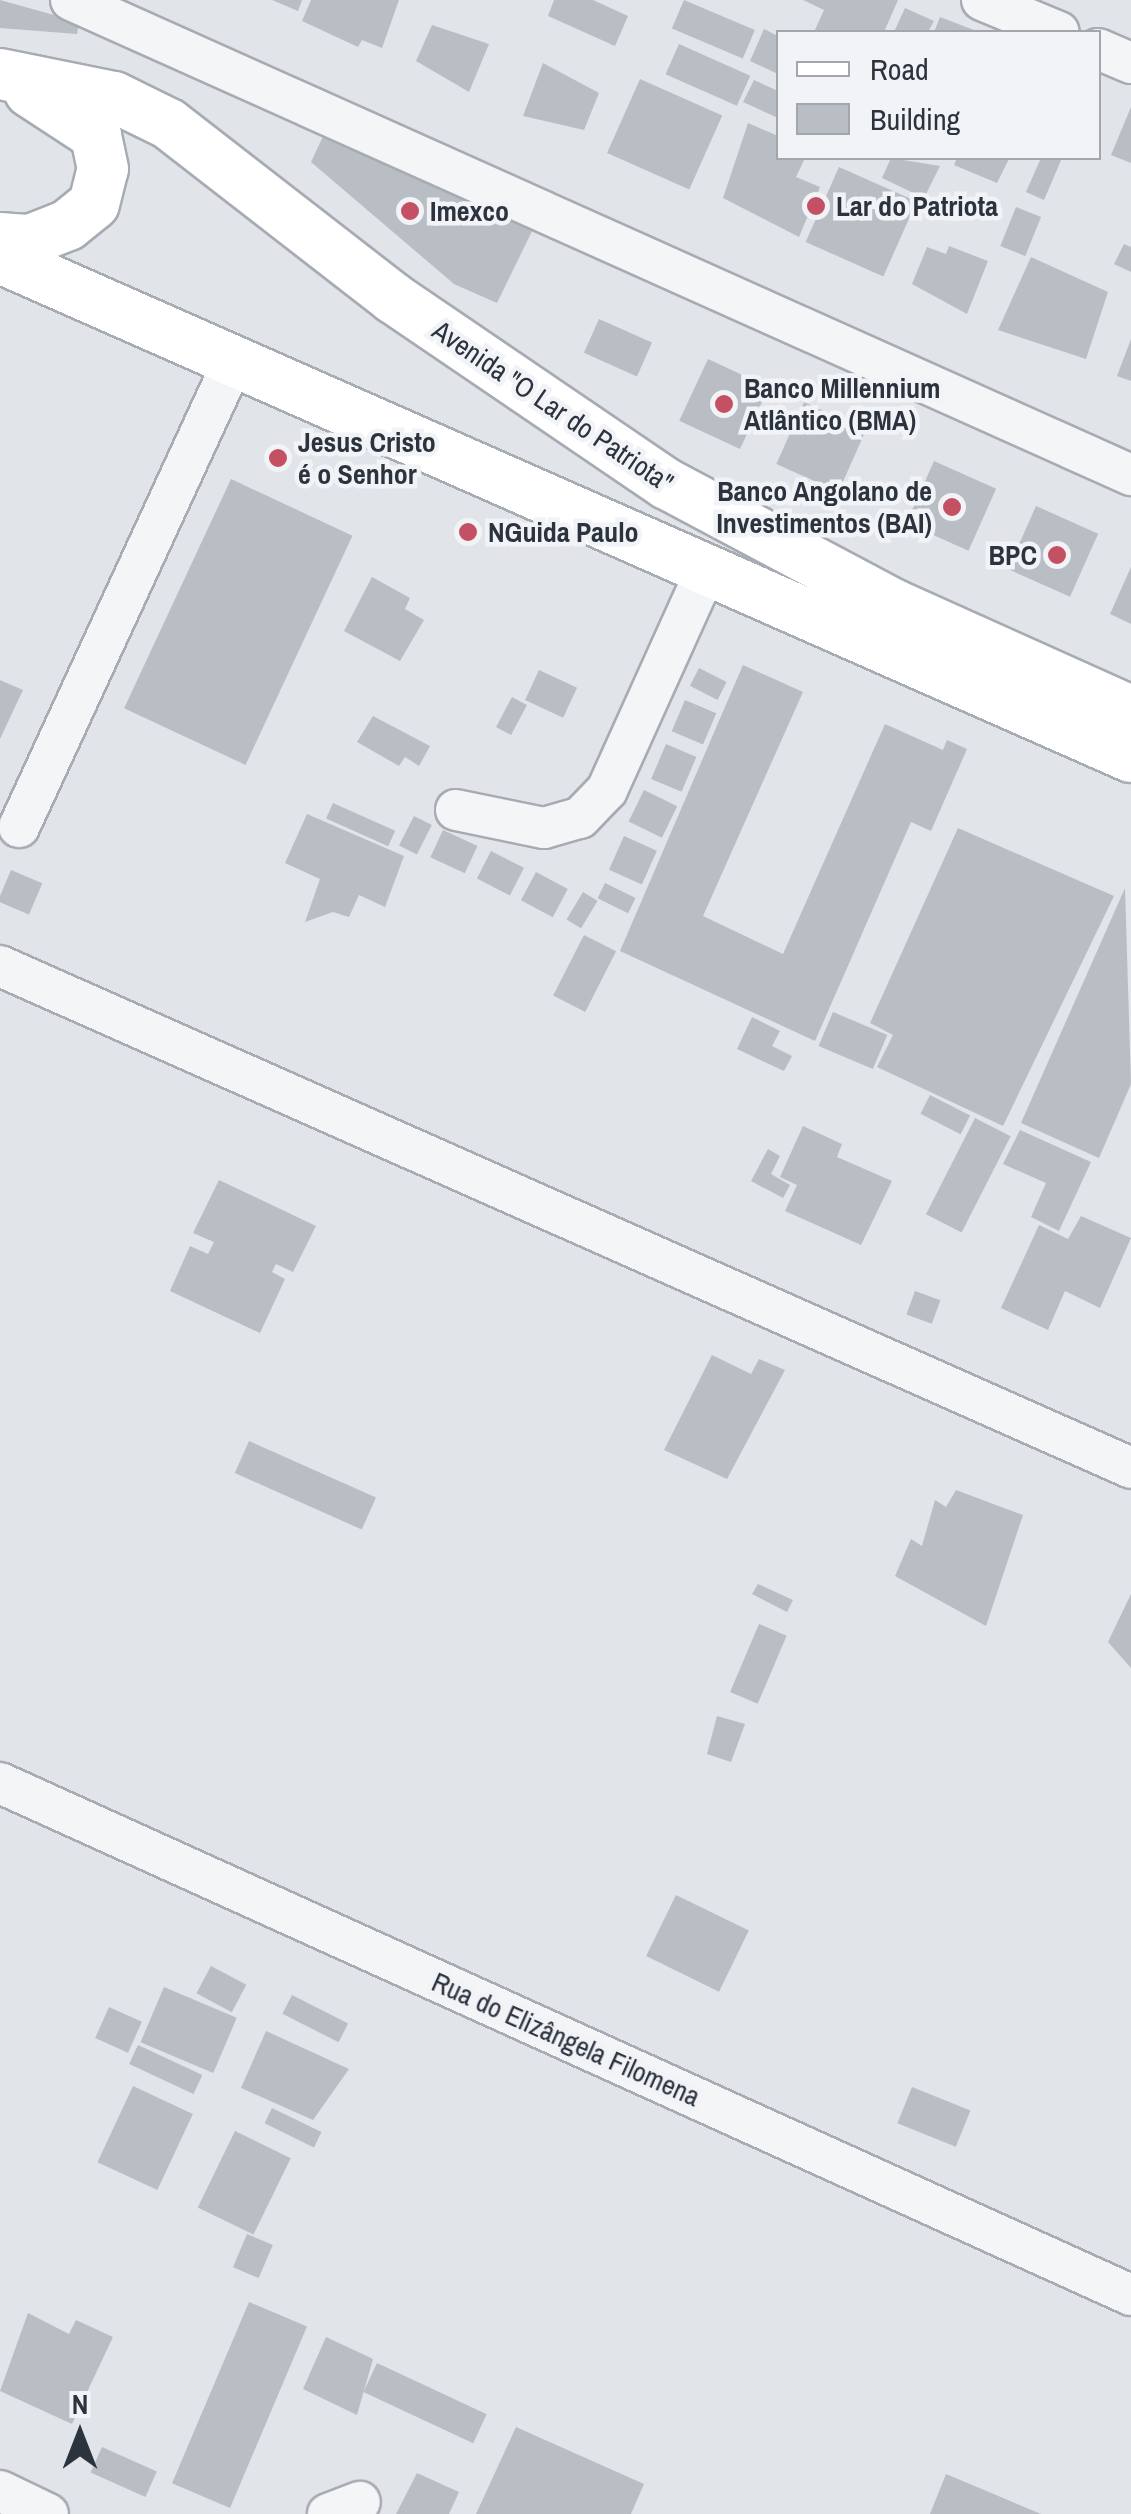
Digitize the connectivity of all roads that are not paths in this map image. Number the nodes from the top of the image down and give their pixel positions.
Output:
1 (70, 0) edge
2 (982, 0) edge
3 (1053, 30) edge
4 (1101, 51) edge
5 (1131, 63) edge
6 (0, 74) edge
7 (0, 84) edge
8 (0, 238) edge
9 (0, 258) edge
10 (234, 360) junction
11 (1131, 474) edge
12 (706, 569) junction
13 (1131, 711) edge
14 (1131, 757) edge
15 (456, 810) dead end
16 (19, 826) dead end
17 (0, 966) edge
18 (1131, 1468) edge
19 (0, 1783) edge
20 (1131, 2295) edge
21 (0, 2492) edge
22 (48, 2514) edge

1 - 11 street
2 - 3 street
4 - 5 street
6 - 13 main road, Avenida "O Lar do Patriota"
7 - 8 main road
9 - 10 main road
10 - 12 main road
10 - 16 street
12 - 14 main road
12 - 15 street
17 - 18 street
19 - 20 street, Rua do Elizângela Filomena
21 - 22 street

